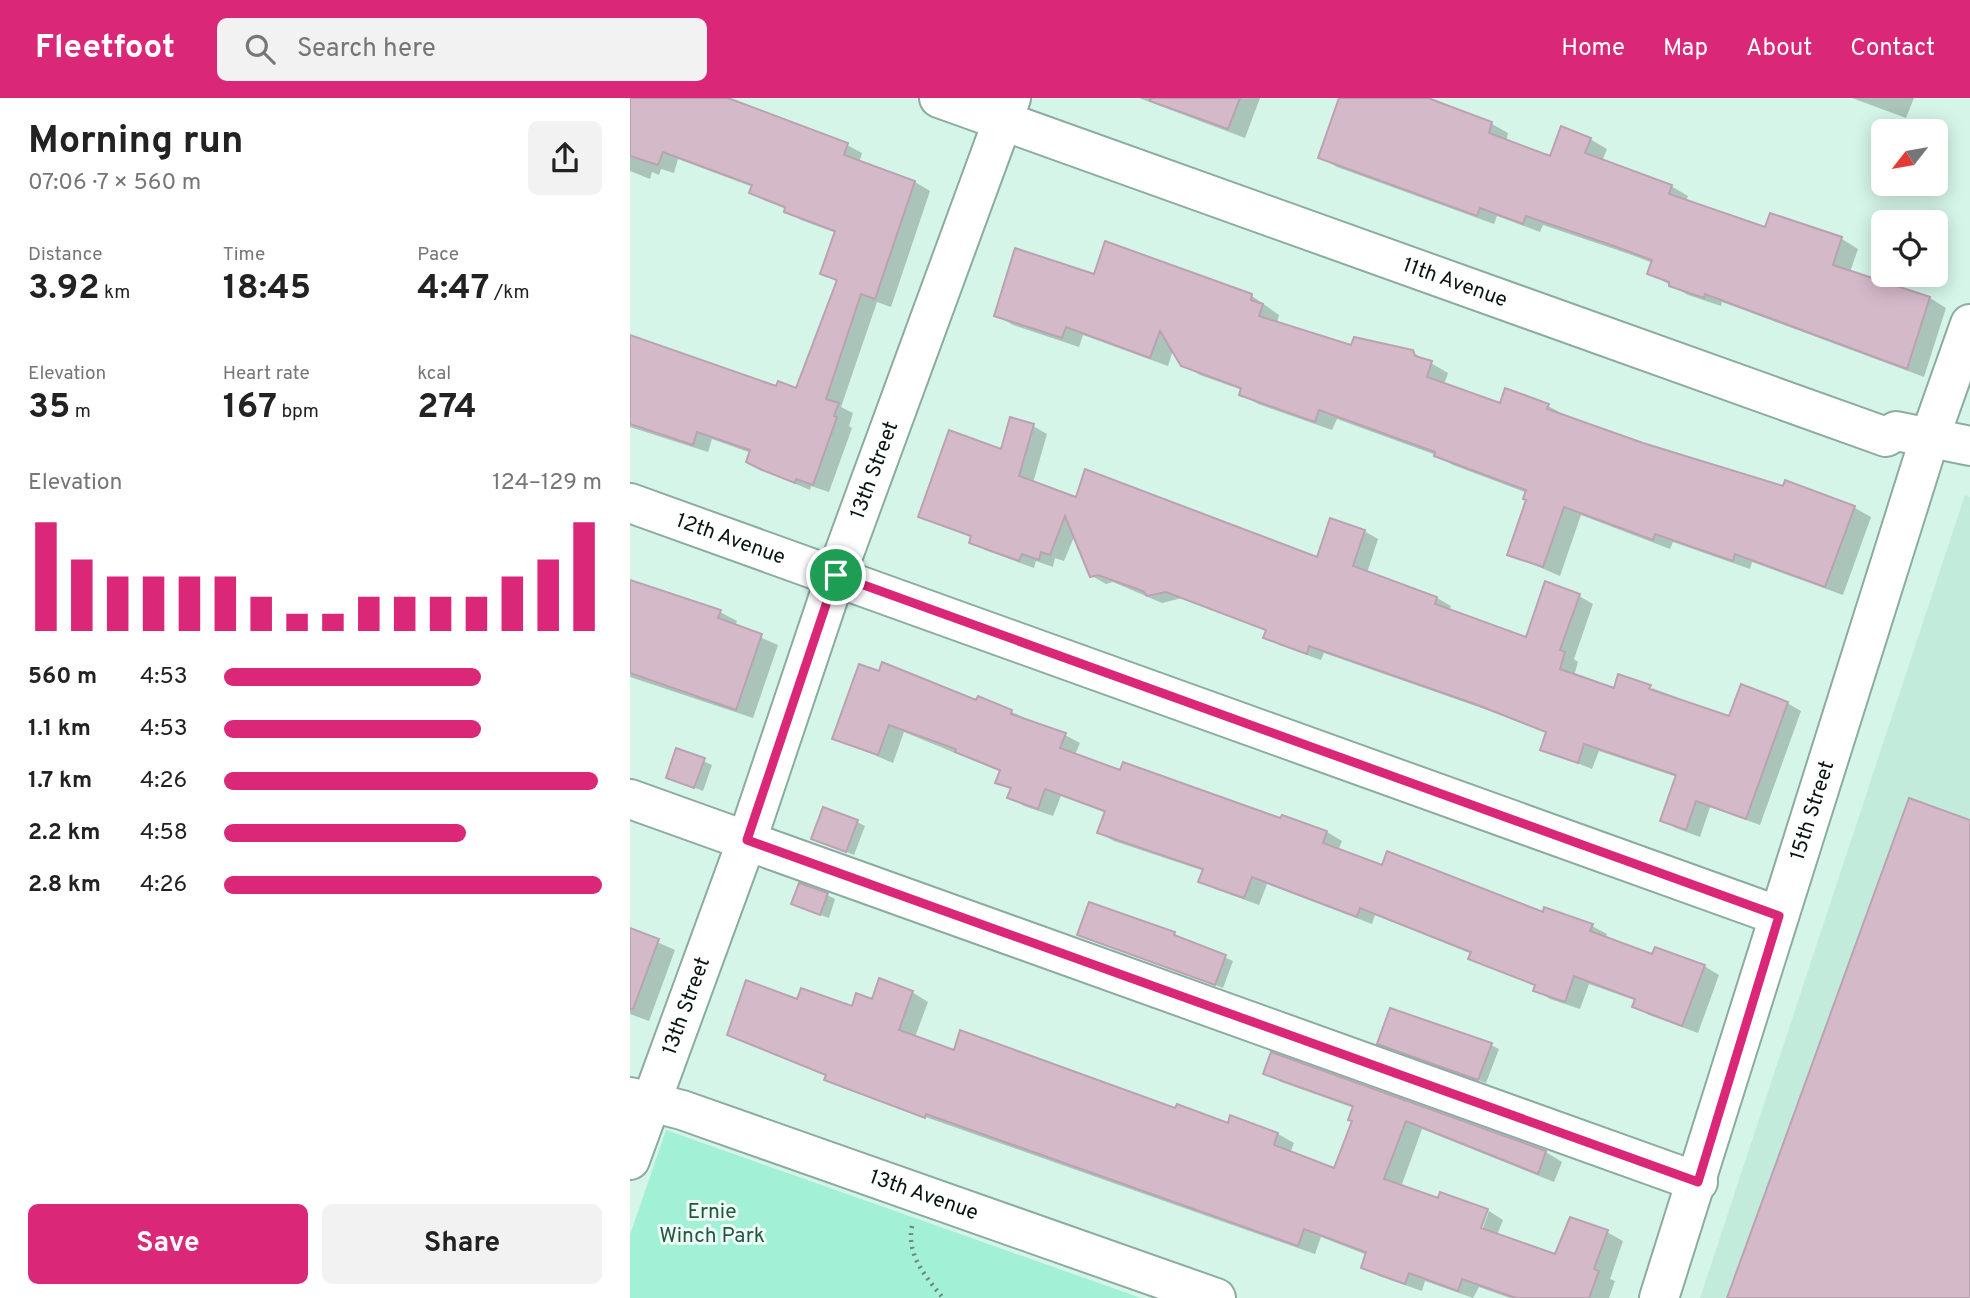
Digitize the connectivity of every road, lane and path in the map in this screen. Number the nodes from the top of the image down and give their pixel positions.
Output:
1 (939, 98) edge
2 (1007, 109) edge
3 (1970, 324) edge
4 (1930, 437) junction
5 (1970, 446) edge
6 (630, 503) edge
7 (836, 575) junction
8 (630, 799) edge
9 (747, 840) junction
10 (1779, 916) junction
11 (640, 1100) edge
12 (630, 1160) edge
13 (1698, 1182) junction
14 (915, 1214) dead end
15 (943, 1298) edge
16 (1216, 1298) edge
17 (1659, 1298) edge

1 - 2 street, 11th Avenue
2 - 4 street, 11th Avenue
2 - 7 street, 13th Street
3 - 4 street, 15th Street
4 - 5 street, 11th Avenue
4 - 10 street, 15th Street
6 - 7 street, 12th Avenue
7 - 9 street, 13th Street
7 - 10 street, 12th Avenue
8 - 9 street
9 - 11 street, 13th Street
9 - 13 street
10 - 13 street, 15th Street
11 - 12 street, 13th Street
11 - 16 street, 13th Avenue
13 - 17 street, 15th Street
14 - 15 path

